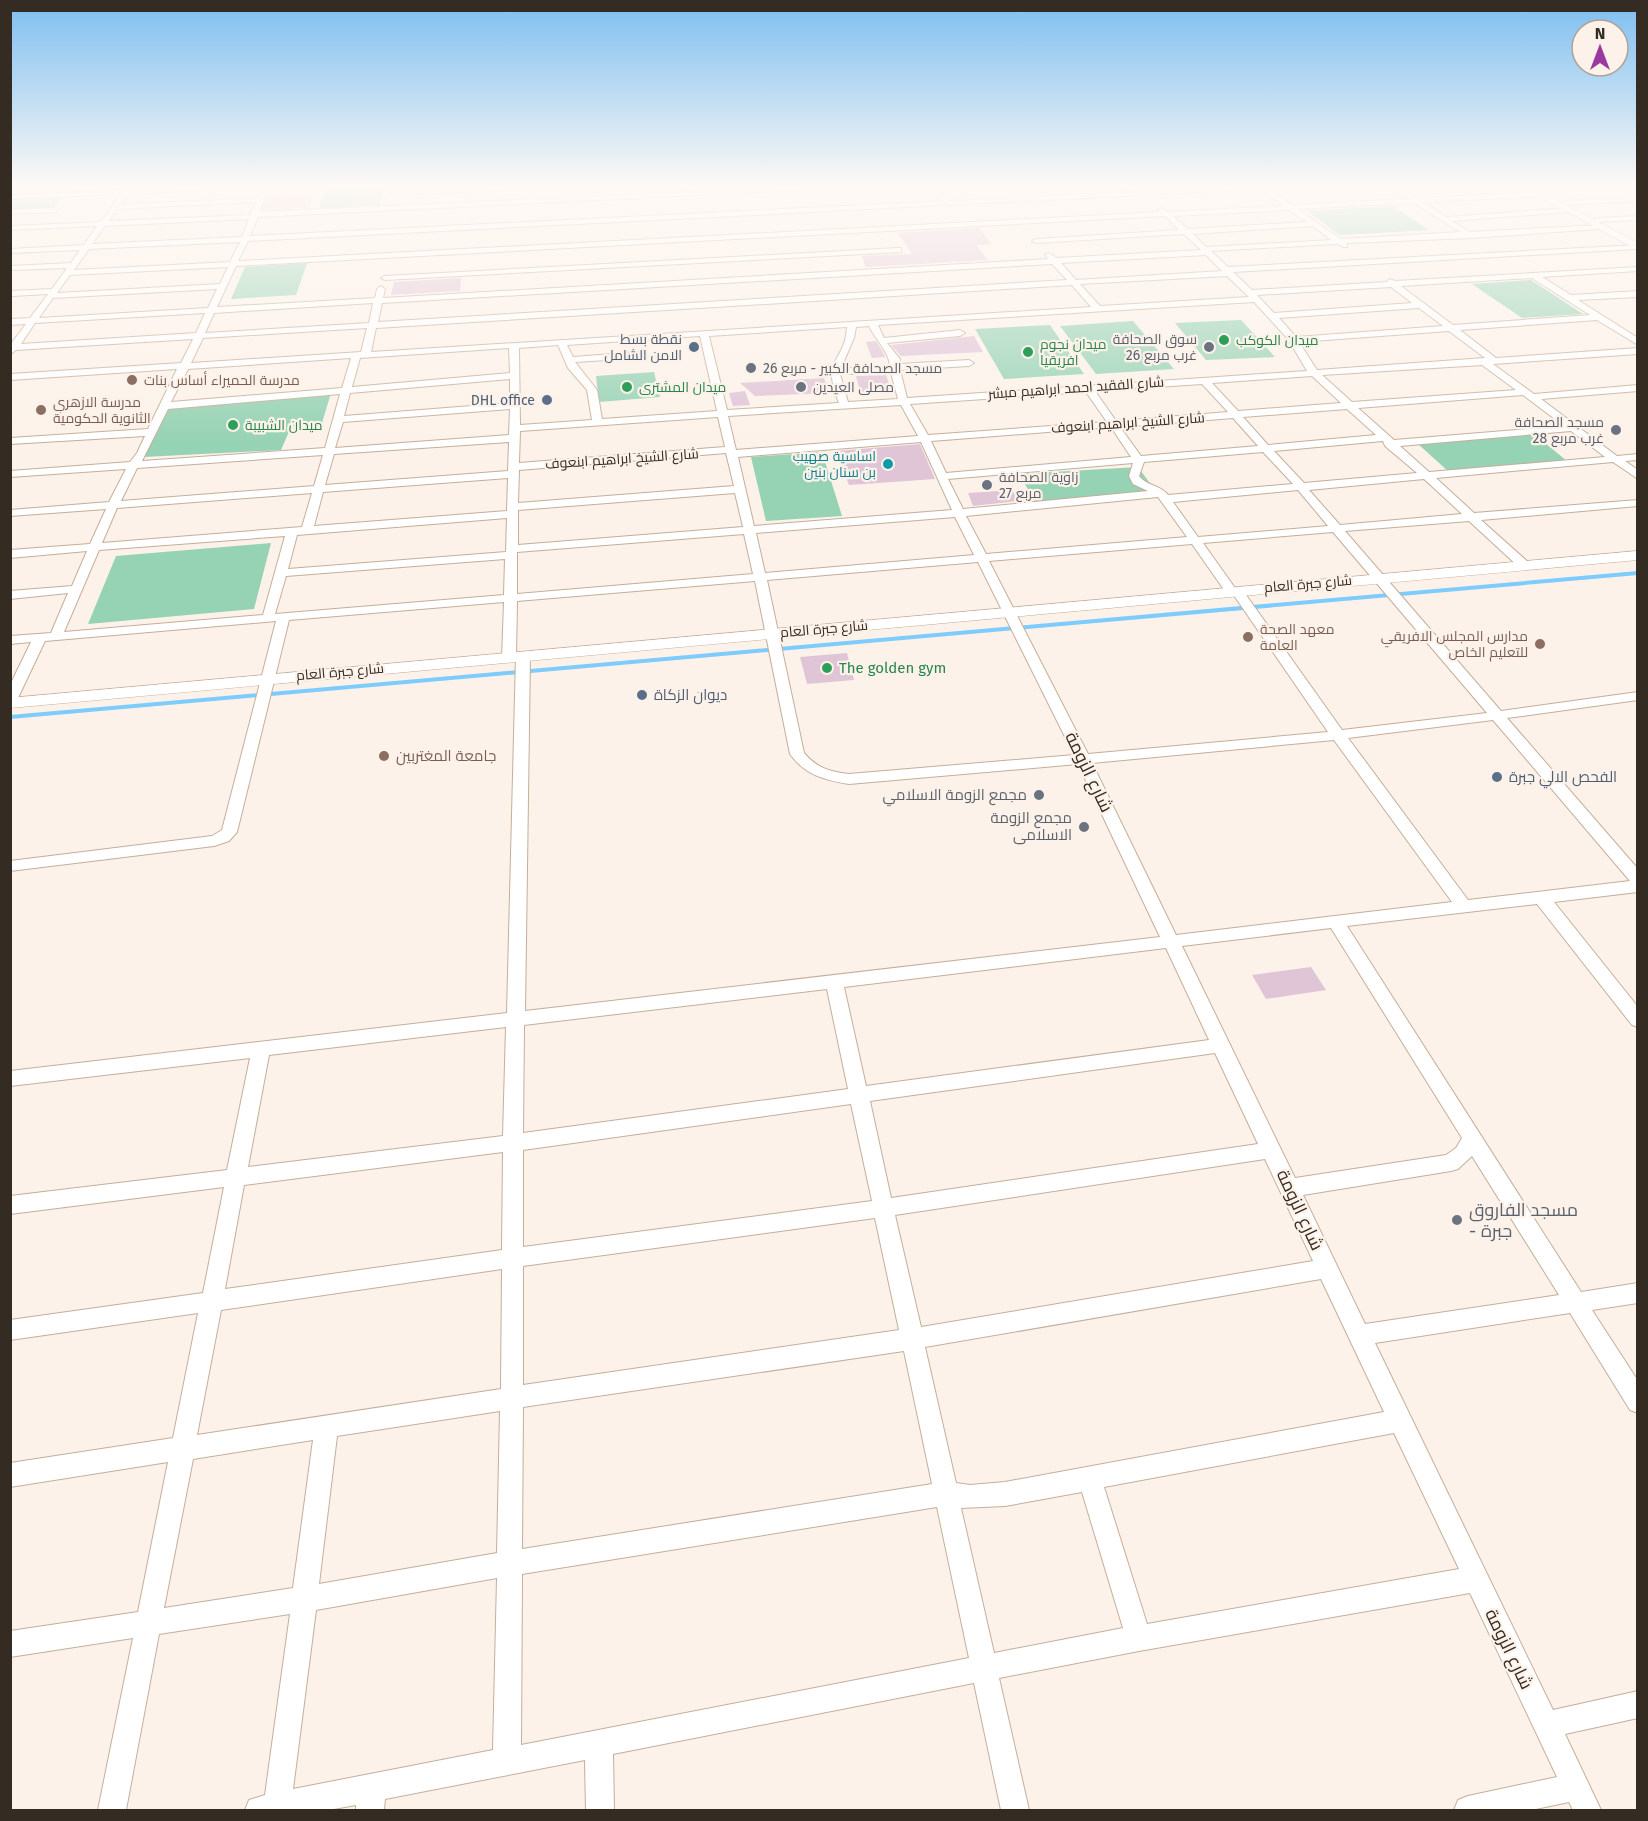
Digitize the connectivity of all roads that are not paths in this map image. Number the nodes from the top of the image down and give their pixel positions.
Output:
1 (28, 273) edge
2 (67, 273) edge
3 (228, 273) edge
4 (386, 273) edge
5 (473, 273) edge
6 (543, 273) edge
7 (649, 273) edge
8 (753, 273) edge
9 (913, 273) edge
10 (965, 273) edge
11 (1066, 273) edge
12 (1214, 273) edge
13 (1228, 273) edge
14 (1378, 273) edge
15 (1529, 273) edge
16 (1579, 273) edge
17 (26, 276) dead end
18 (1534, 276) junction
19 (385, 278) junction
20 (917, 280) junction
21 (1076, 283) junction
22 (651, 284) junction
23 (1393, 284) junction
24 (222, 286) junction
25 (11, 291) edge
26 (544, 291) junction
27 (53, 293) junction
28 (1638, 294) edge
29 (1252, 296) junction
30 (1568, 298) junction
31 (378, 299) junction
32 (930, 301) dead end
33 (765, 303) junction
34 (1422, 305) junction
35 (211, 310) junction
36 (935, 310) dead end
37 (1099, 310) junction
38 (1272, 316) junction
39 (1598, 317) junction
40 (941, 319) junction
41 (921, 320) junction
42 (34, 321) junction
43 (657, 321) junction
44 (10, 322) edge
45 (372, 325) junction
46 (873, 327) junction
47 (1451, 327) junction
48 (545, 328) junction
49 (852, 328) junction
50 (704, 333) junction
51 (960, 333) dead end
52 (10, 336) edge
53 (21, 336) junction
54 (198, 336) junction
55 (931, 337) junction
56 (1294, 340) junction
57 (881, 341) junction
58 (561, 342) junction
59 (1638, 342) edge
60 (514, 346) junction
61 (921, 348) dead end
62 (12, 350) edge
63 (888, 350) junction
64 (1638, 351) edge
65 (639, 355) dead end
66 (360, 356) junction
67 (570, 360) junction
68 (1487, 360) junction
69 (969, 363) dead end
70 (183, 368) junction
71 (895, 368) junction
72 (836, 371) junction
73 (1313, 372) junction
74 (514, 376) junction
75 (10, 377) edge
76 (1204, 380) junction
77 (1087, 387) junction
78 (1638, 388) edge
79 (346, 389) junction
80 (1527, 394) junction
81 (903, 400) junction
82 (844, 404) junction
83 (164, 406) junction
84 (515, 406) junction
85 (1349, 407) junction
86 (722, 413) junction
87 (1235, 415) junction
88 (338, 419) junction
89 (597, 422) junction
90 (1113, 424) junction
91 (1573, 428) junction
92 (152, 432) junction
93 (515, 433) junction
94 (924, 438) junction
95 (10, 441) edge
96 (1386, 441) junction
97 (1266, 449) junction
98 (329, 451) junction
99 (731, 452) junction
100 (1638, 457) edge
101 (1614, 458) junction
102 (1139, 460) junction
103 (133, 465) junction
104 (513, 470) junction
105 (10, 474) edge
106 (943, 476) junction
107 (1425, 476) junction
108 (1638, 476) edge
109 (1301, 487) junction
110 (318, 489) junction
111 (740, 489) junction
112 (1163, 496) junction
113 (1638, 502) edge
114 (113, 505) junction
115 (512, 510) junction
116 (10, 513) edge
117 (959, 513) junction
118 (1471, 517) junction
119 (1336, 529) junction
120 (306, 530) junction
121 (748, 530) junction
122 (292, 531) junction
123 (1194, 541) junction
124 (95, 547) junction
125 (512, 552) junction
126 (10, 554) edge
127 (1638, 555) edge
128 (983, 559) junction
129 (1524, 565) junction
130 (280, 573) junction
131 (759, 578) junction
132 (1377, 578) junction
133 (76, 589) junction
134 (1234, 591) junction
135 (10, 595) edge
136 (511, 599) junction
137 (1009, 612) junction
138 (283, 617) junction
139 (268, 618) junction
140 (773, 633) junction
141 (56, 636) junction
142 (40, 638) junction
143 (10, 640) edge
144 (516, 656) junction
145 (268, 679) junction
146 (1638, 696) edge
147 (10, 702) edge
148 (1494, 714) junction
149 (1337, 734) junction
150 (1083, 758) junction
151 (10, 866) edge
152 (1638, 880) edge
153 (1638, 886) edge
154 (1541, 897) junction
155 (1464, 907) junction
156 (1336, 921) junction
157 (1171, 941) junction
158 (834, 981) junction
159 (516, 1019) junction
160 (1638, 1020) edge
161 (1221, 1045) junction
162 (261, 1049) junction
163 (10, 1079) edge
164 (858, 1096) junction
165 (1471, 1140) junction
166 (513, 1143) junction
167 (1271, 1150) junction
168 (236, 1177) junction
169 (1289, 1188) junction
170 (10, 1205) edge
171 (883, 1208) junction
172 (514, 1258) junction
173 (1328, 1268) junction
174 (1638, 1293) edge
175 (210, 1303) junction
176 (1575, 1304) junction
177 (10, 1330) edge
178 (1359, 1335) junction
179 (912, 1339) junction
180 (512, 1398) junction
181 (1638, 1402) edge
182 (1402, 1420) junction
183 (327, 1426) junction
184 (181, 1449) junction
185 (10, 1475) edge
186 (1090, 1480) junction
187 (946, 1494) junction
188 (511, 1563) junction
189 (1476, 1579) junction
190 (305, 1599) junction
191 (148, 1622) junction
192 (1138, 1638) junction
193 (10, 1644) edge
194 (985, 1669) junction
195 (1638, 1704) edge
196 (1546, 1725) junction
197 (598, 1743) junction
198 (507, 1760) junction
199 (371, 1799) edge
200 (1582, 1799) edge
201 (268, 1809) edge
202 (112, 1810) edge
203 (600, 1810) edge
204 (1015, 1810) edge
205 (1468, 1810) edge

1 - 17 street
2 - 27 street
3 - 24 street
4 - 19 street
5 - 19 street
6 - 26 street
7 - 22 street
8 - 33 street
9 - 20 street
10 - 20 street
11 - 21 street
12 - 21 street
13 - 29 street
14 - 23 street
15 - 18 street
16 - 18 street
18 - 23 street
18 - 30 street
19 - 31 street
20 - 21 street
20 - 32 street
20 - 33 street
20 - 33 street
21 - 37 street
22 - 26 street
22 - 33 street
22 - 43 street
23 - 29 street
23 - 34 street
24 - 27 street
24 - 35 street
25 - 27 street
26 - 31 street
26 - 48 street
27 - 42 street
28 - 30 street
29 - 37 street
29 - 38 street
30 - 39 street
31 - 35 street
31 - 45 street
33 - 43 street
33 - 49 street
33 - 50 street
34 - 38 street
34 - 47 street
35 - 42 street
35 - 54 street
36 - 40 street
37 - 40 street
38 - 56 street
39 - 47 street
39 - 59 street
40 - 41 street
41 - 46 street
41 - 55 street
42 - 44 street
42 - 53 street
43 - 48 street
43 - 50 street
43 - 58 street
45 - 48 street
45 - 54 street
45 - 66 street
46 - 49 street
46 - 57 street, شارع الزومة
47 - 56 street
47 - 68 street
48 - 58 street
48 - 60 street
49 - 72 street
50 - 86 street
51 - 55 street
52 - 53 street
53 - 62 street
54 - 62 street
54 - 70 street
55 - 57 street
56 - 73 street
57 - 63 street, شارع الزومة
58 - 67 street
60 - 66 street
60 - 74 street
61 - 63 street
63 - 71 street, شارع الزومة
64 - 68 street, شارع الفقيد احمد ابراهيم مبشر
65 - 67 street
66 - 70 street
66 - 79 street
67 - 89 street
68 - 73 street, شارع الفقيد احمد ابراهيم مبشر
68 - 80 street
69 - 71 street
70 - 75 street
70 - 83 street
71 - 72 street
71 - 81 street, شارع الزومة
72 - 82 street
73 - 76 street, شارع الفقيد احمد ابراهيم مبشر
73 - 85 street
74 - 79 street
74 - 84 street
76 - 77 street, شارع الفقيد احمد ابراهيم مبشر
76 - 87 street
77 - 81 street, شارع الفقيد احمد ابراهيم مبشر
77 - 90 street
78 - 80 street, شارع الشيخ ابراهيم ابنعوف
79 - 83 street
79 - 88 street
80 - 85 street, شارع الشيخ ابراهيم ابنعوف
80 - 91 street
81 - 82 street, شارع الفقيد احمد ابراهيم مبشر
81 - 94 street, شارع الزومة
82 - 86 street, شارع الفقيد احمد ابراهيم مبشر
83 - 92 street
84 - 88 street
84 - 93 street
85 - 87 street, شارع الشيخ ابراهيم ابنعوف
85 - 96 street
86 - 89 street, شارع الفقيد احمد ابراهيم مبشر
86 - 99 street
87 - 90 street, شارع الشيخ ابراهيم ابنعوف
87 - 97 street
88 - 98 street
89 - 93 street, شارع الفقيد احمد ابراهيم مبشر
90 - 94 street, شارع الشيخ ابراهيم ابنعوف
90 - 102 street
91 - 96 street
91 - 101 street
92 - 95 street
92 - 103 street
93 - 98 street, شارع الفقيد احمد ابراهيم مبشر
93 - 104 street
94 - 99 street, شارع الشيخ ابراهيم ابنعوف
94 - 106 street, شارع الزومة
96 - 97 street
96 - 107 street
97 - 102 street
97 - 109 street
98 - 103 street, شارع الفقيد احمد ابراهيم مبشر
98 - 110 street
99 - 104 street, شارع الشيخ ابراهيم ابنعوف
99 - 111 street
100 - 101 street
101 - 107 street
101 - 108 street
102 - 106 street
102 - 112 street
103 - 105 street, شارع الفقيد احمد ابراهيم مبشر
103 - 114 street
104 - 110 street, شارع الشيخ ابراهيم ابنعوف
104 - 115 street
106 - 117 street, شارع الزومة
107 - 109 street
107 - 118 street
109 - 112 street
109 - 119 street
110 - 114 street, شارع الشيخ ابراهيم ابنعوف
110 - 120 street
111 - 115 street
111 - 121 street
112 - 117 street
112 - 123 street
113 - 118 street
114 - 116 street, شارع الشيخ ابراهيم ابنعوف
114 - 124 street
115 - 120 street
115 - 125 street
117 - 121 street
117 - 128 street, شارع الزومة
118 - 119 street
118 - 129 street
119 - 123 street
119 - 132 street
120 - 122 street
121 - 125 street
121 - 131 street
122 - 124 street
122 - 130 street
123 - 128 street
123 - 134 street
124 - 126 street
124 - 133 street
125 - 130 street
125 - 136 street
127 - 129 main road, شارع جبرة العام
128 - 131 street
128 - 137 street, شارع الزومة
129 - 132 main road, شارع جبرة العام
130 - 139 street
131 - 136 street
131 - 140 street
132 - 134 main road, شارع جبرة العام
132 - 148 street
133 - 135 street
133 - 141 street
134 - 137 main road, شارع جبرة العام
134 - 149 street
136 - 138 street
136 - 144 street
137 - 140 main road, شارع جبرة العام
137 - 150 street, شارع الزومة
138 - 139 street
138 - 145 street
139 - 141 street
140 - 144 main road, شارع جبرة العام
140 - 150 street
141 - 142 street
142 - 143 street
142 - 147 street
144 - 145 main road, شارع جبرة العام
144 - 159 street
145 - 147 main road, شارع جبرة العام
145 - 151 street
146 - 148 street
148 - 149 street
148 - 152 street
149 - 150 street
149 - 155 street
150 - 157 street, شارع الزومة
153 - 154 street
154 - 155 street
154 - 160 street
155 - 156 street
156 - 157 street
156 - 165 street
157 - 158 street
157 - 161 street, شارع الزومة
158 - 159 street
158 - 164 street
159 - 162 street
159 - 166 street
161 - 164 street
161 - 167 street, شارع الزومة
162 - 163 street
162 - 168 street
164 - 166 street
164 - 171 street
165 - 169 street
165 - 176 street
166 - 168 street
166 - 172 street
167 - 169 street, شارع الزومة
167 - 171 street
168 - 170 street
168 - 175 street
169 - 173 street, شارع الزومة
171 - 172 street
171 - 179 street
172 - 175 street
172 - 180 street
173 - 178 street, شارع الزومة
173 - 179 street
174 - 176 street
175 - 177 street
175 - 184 street
176 - 178 street
176 - 181 street
178 - 182 street, شارع الزومة
179 - 180 street
179 - 187 street
180 - 183 street
180 - 188 street
182 - 186 street
182 - 189 street, شارع الزومة
183 - 184 street
183 - 190 street
184 - 185 street
184 - 191 street
186 - 187 street
186 - 192 street
187 - 188 street
187 - 194 street
188 - 190 street
188 - 198 street
189 - 192 street
189 - 196 street, شارع الزومة
190 - 191 street
190 - 201 street
191 - 193 street
191 - 202 street
192 - 194 street
194 - 197 street
194 - 204 street
195 - 196 street
196 - 200 street, شارع الزومة
197 - 198 street
197 - 203 street
198 - 199 street
199 - 201 street
200 - 205 street

